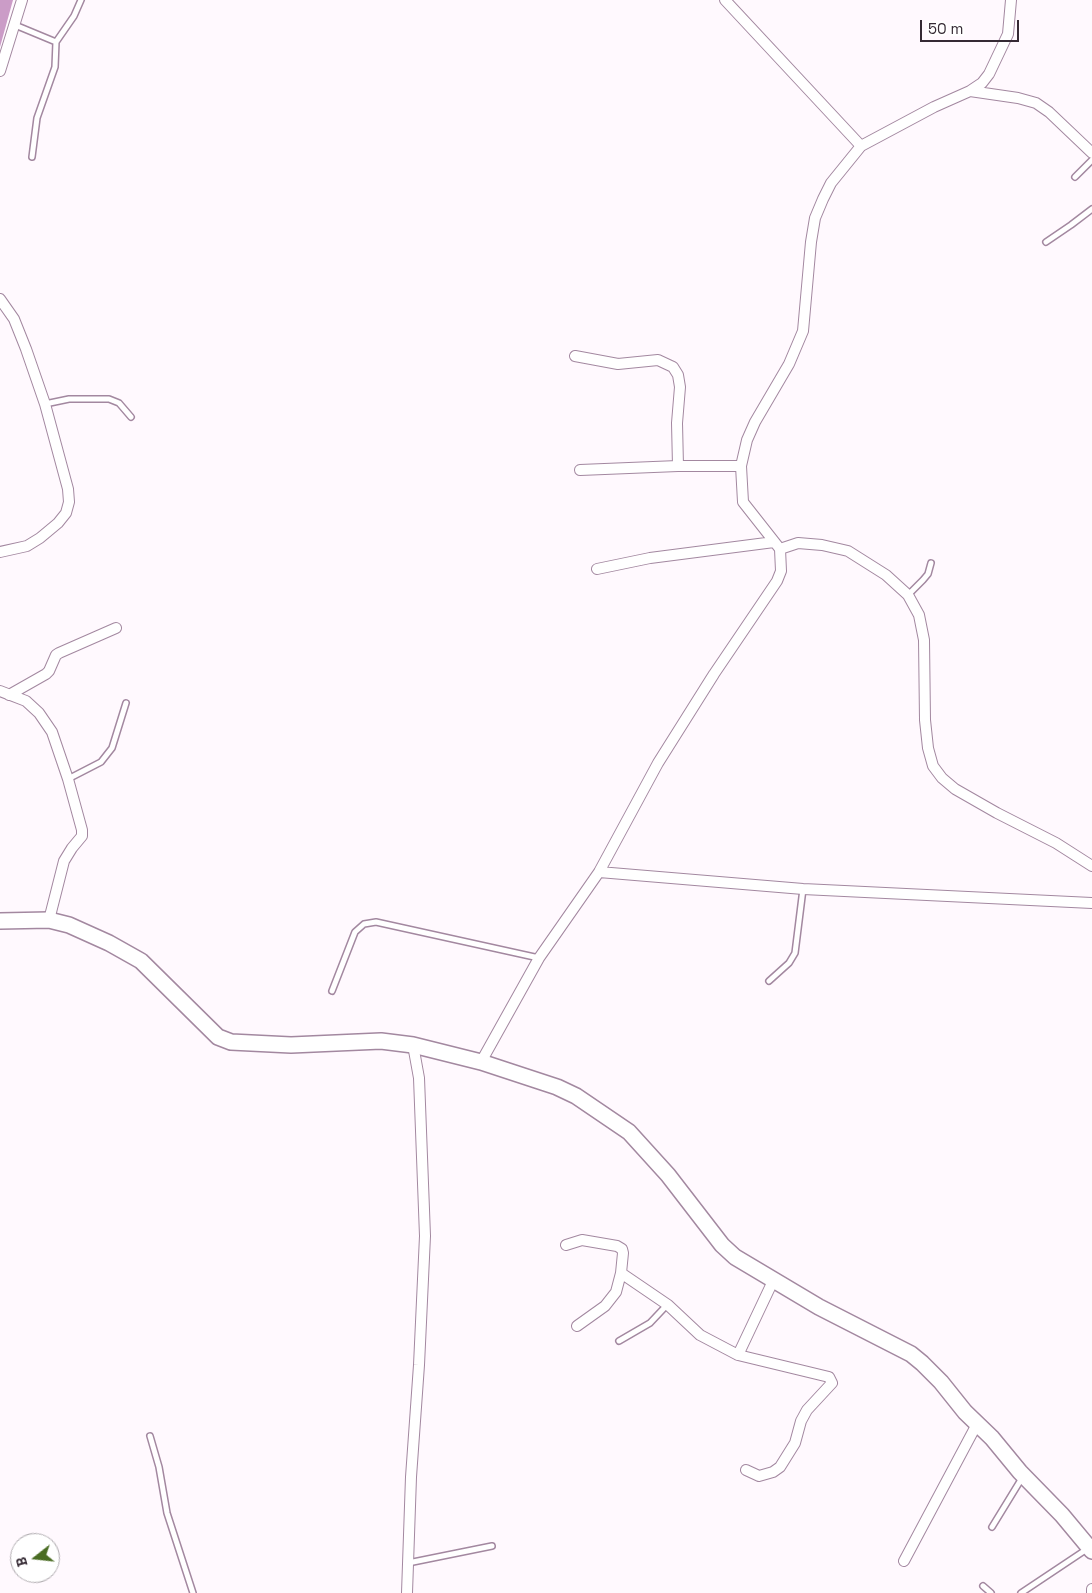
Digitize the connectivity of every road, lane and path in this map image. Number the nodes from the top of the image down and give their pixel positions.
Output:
1 (22, 0) edge
2 (81, 0) edge
3 (725, 0) edge
4 (1011, 0) edge
5 (14, 24) junction
6 (56, 42) junction
7 (0, 71) edge
8 (970, 91) junction
9 (861, 146) junction
10 (1092, 153) edge
11 (32, 157) dead end
12 (1092, 160) edge
13 (1075, 177) dead end
14 (1092, 209) edge
15 (1046, 242) dead end
16 (0, 299) edge
17 (575, 356) dead end
18 (45, 404) junction
19 (131, 417) dead end
20 (678, 466) junction
21 (741, 466) junction
22 (580, 470) dead end
23 (777, 546) junction
24 (0, 552) edge
25 (931, 563) dead end
26 (598, 569) dead end
27 (908, 595) junction
28 (116, 628) dead end
29 (4, 693) edge
30 (126, 704) dead end
31 (68, 779) junction
32 (1092, 866) edge
33 (599, 872) junction
34 (803, 889) junction
35 (1092, 903) edge
36 (0, 920) edge
37 (49, 920) junction
38 (539, 958) junction
39 (769, 981) dead end
40 (332, 991) dead end
41 (413, 1045) junction
42 (481, 1062) junction
43 (566, 1245) dead end
44 (621, 1273) junction
45 (773, 1281) junction
46 (668, 1305) junction
47 (577, 1326) dead end
48 (619, 1341) dead end
49 (738, 1355) junction
50 (977, 1424) junction
51 (150, 1436) dead end
52 (746, 1470) dead end
53 (1024, 1475) junction
54 (992, 1527) dead end
55 (492, 1546) dead end
56 (1091, 1549) edge
57 (904, 1561) dead end
58 (408, 1563) junction
59 (983, 1586) dead end
60 (1092, 1589) edge
61 (193, 1593) edge
62 (407, 1593) edge
63 (991, 1593) edge
64 (1020, 1593) edge
65 (1092, 1593) edge

1 - 5 street
2 - 6 lane
3 - 9 street
4 - 8 street
5 - 6 lane
5 - 7 street
6 - 11 lane
8 - 9 street
8 - 10 street
9 - 21 street
12 - 13 lane
14 - 15 lane
16 - 18 street
17 - 20 street
18 - 19 lane
18 - 24 street
20 - 21 street
20 - 22 street
21 - 23 street
23 - 26 street
23 - 27 street
23 - 33 street
25 - 27 lane
27 - 32 street
28 - 29 street
29 - 31 street
30 - 31 lane
31 - 37 street
33 - 34 street
33 - 38 street
34 - 35 street
34 - 39 lane
36 - 37 street
37 - 41 street
38 - 40 lane
38 - 42 street
41 - 42 street
41 - 58 street
42 - 45 street
43 - 44 street
44 - 46 street
44 - 47 street
45 - 49 street
45 - 50 street
46 - 48 lane
46 - 49 street
49 - 52 street
50 - 53 street
50 - 57 street
51 - 61 lane
53 - 54 lane
53 - 56 street
55 - 58 lane
56 - 64 lane
58 - 62 street
59 - 63 lane
60 - 65 street

